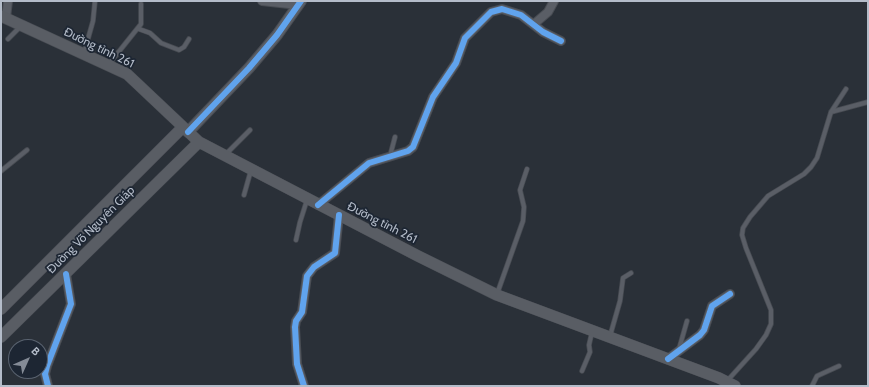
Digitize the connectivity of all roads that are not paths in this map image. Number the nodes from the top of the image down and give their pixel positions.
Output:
1 (8, 1) edge
2 (95, 1) edge
3 (262, 1) edge
4 (554, 1) edge
5 (300, 3) edge
6 (141, 4) dead end
7 (3, 17) edge
8 (534, 24) junction
9 (21, 25) junction
10 (138, 29) junction
11 (8, 39) dead end
12 (189, 40) dead end
13 (561, 41) dead end
14 (84, 54) junction
15 (108, 65) junction
16 (846, 89) dead end
17 (868, 102) edge
18 (831, 112) junction
19 (186, 129) junction
20 (250, 130) dead end
21 (395, 137) dead end
22 (199, 142) junction
23 (27, 150) dead end
24 (225, 155) junction
25 (390, 156) junction
26 (251, 169) junction
27 (527, 169) dead end
28 (1, 171) edge
29 (244, 195) dead end
30 (307, 199) junction
31 (318, 205) junction
32 (338, 215) junction
33 (296, 240) dead end
34 (631, 273) dead end
35 (66, 274) junction
36 (730, 294) dead end
37 (497, 295) junction
38 (1, 310) edge
39 (686, 321) dead end
40 (592, 331) junction
41 (1, 337) edge
42 (610, 337) junction
43 (679, 351) junction
44 (668, 359) junction
45 (839, 366) dead end
46 (582, 371) dead end
47 (731, 384) edge
48 (48, 386) edge
49 (304, 386) edge
50 (812, 386) edge

1 - 7 street
2 - 14 lane
3 - 5 street
4 - 8 street
5 - 19 street
6 - 10 lane
7 - 9 main road, Đường tỉnh 261
8 - 13 street
8 - 25 street
9 - 11 lane
9 - 14 main road, Đường tỉnh 261
10 - 12 lane
10 - 15 lane
14 - 15 main road, Đường tỉnh 261
15 - 19 main road, Đường tỉnh 261
16 - 18 lane
17 - 18 lane
18 - 47 lane
19 - 22 main road, Đường tỉnh 261
19 - 38 main road, Đường Võ Nguyên Giáp
20 - 24 lane
21 - 25 lane
22 - 24 main road, Đường tỉnh 261
22 - 35 main road, Đường Võ Nguyên Giáp
23 - 28 lane
24 - 26 main road, Đường tỉnh 261
25 - 31 street
26 - 29 lane
26 - 30 main road, Đường tỉnh 261
27 - 37 lane
30 - 31 main road, Đường tỉnh 261
30 - 33 lane
31 - 32 main road, Đường tỉnh 261
32 - 37 main road, Đường tỉnh 261
32 - 49 street
34 - 42 lane
35 - 41 main road, Đường Võ Nguyên Giáp
35 - 48 street
36 - 43 street
37 - 40 main road, Đường tỉnh 261
39 - 43 lane
40 - 42 main road, Đường tỉnh 261
40 - 46 lane
42 - 44 main road, Đường tỉnh 261
43 - 44 street
44 - 47 main road, Đường tỉnh 261
45 - 50 lane

